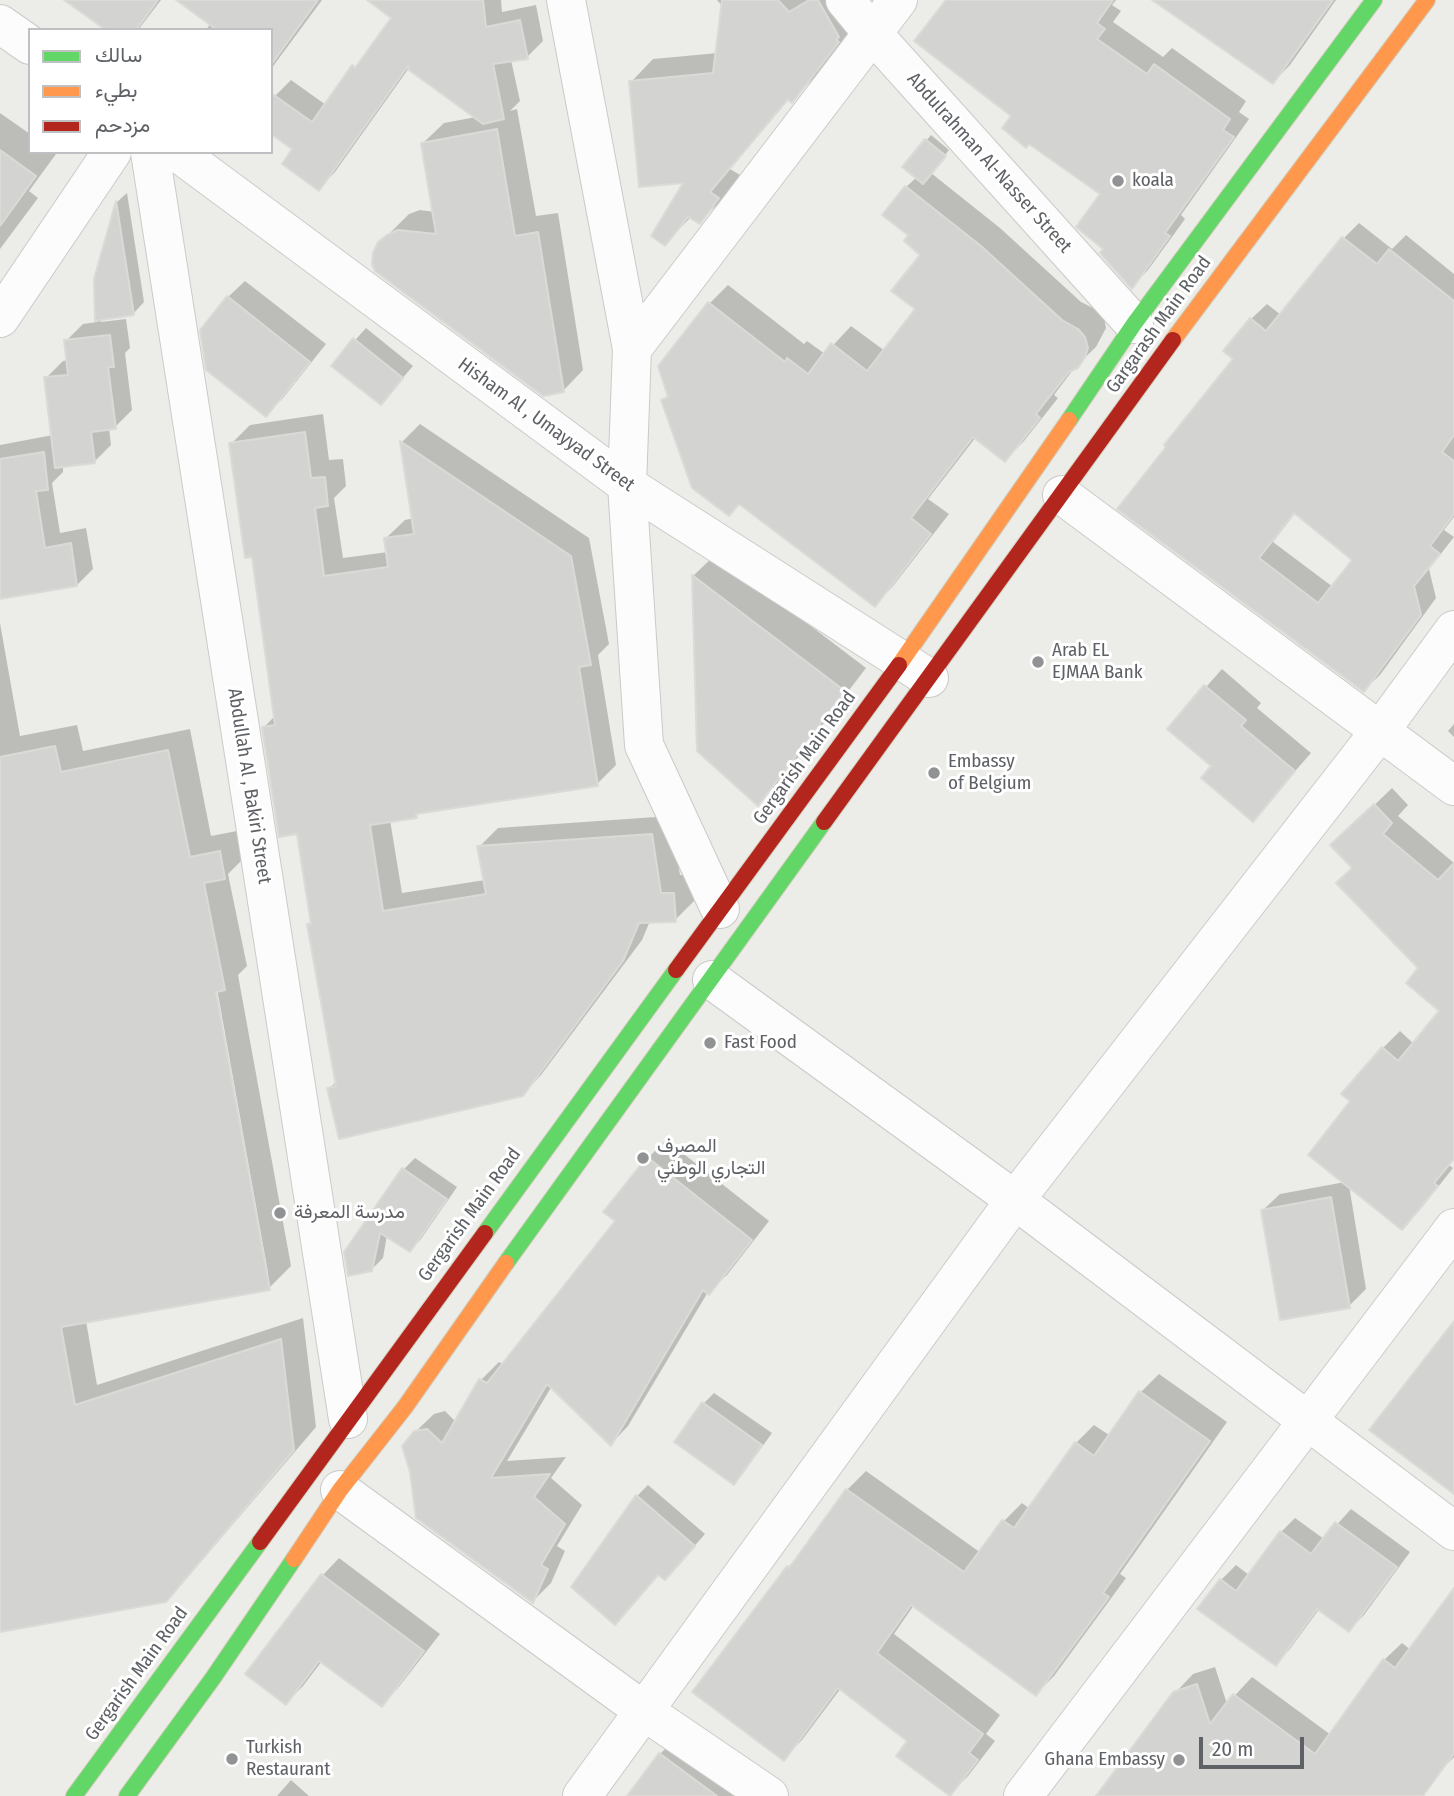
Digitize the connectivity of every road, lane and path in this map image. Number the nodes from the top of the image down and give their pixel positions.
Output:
1 (566, 0) edge
2 (845, 0) edge
3 (898, 0) edge
4 (1374, 0) edge
5 (1427, 0) edge
6 (0, 24) edge
7 (873, 34) junction
8 (28, 45) edge
9 (111, 154) edge
10 (150, 154) edge
11 (180, 154) edge
12 (0, 318) edge
13 (1134, 324) junction
14 (632, 349) junction
15 (627, 485) junction
16 (1062, 495) junction
17 (1454, 629) edge
18 (916, 669) junction
19 (1380, 731) junction
20 (1454, 786) edge
21 (720, 909) junction
22 (712, 980) junction
23 (1015, 1200) junction
24 (1454, 1228) edge
25 (348, 1419) junction
26 (1309, 1421) junction
27 (340, 1490) junction
28 (1454, 1531) edge
29 (644, 1711) junction
30 (74, 1796) edge
31 (127, 1796) edge
32 (582, 1796) edge
33 (769, 1796) edge
34 (1023, 1796) edge

1 - 14 street
2 - 7 street, Abdulrahman Al-Nasser Street
3 - 7 street
4 - 13 main road, Gargarash Main Road
5 - 16 main road, Gargarash Main Road
6 - 8 street
7 - 13 street, Abdulrahman Al-Nasser Street
7 - 14 street
9 - 12 street
10 - 25 street, Abdullah Al , Bakiri Street
11 - 15 street, Hisham Al , Umayyad Street
13 - 18 main road, Gargarash Main Road
14 - 15 street
15 - 18 street, Hisham Al , Umayyad Street
15 - 21 street
16 - 18 main road, Gargarash Main Road
16 - 19 street
17 - 19 street
18 - 21 main road, Gergarish Main Road
18 - 22 main road
19 - 20 street
19 - 23 street
21 - 25 main road, Gergarish Main Road
22 - 23 street
22 - 27 main road
23 - 26 street
23 - 29 street
24 - 26 street
25 - 30 main road, Gergarish Main Road
26 - 28 street
26 - 34 street
27 - 29 street
27 - 31 main road
29 - 32 street
29 - 33 street

